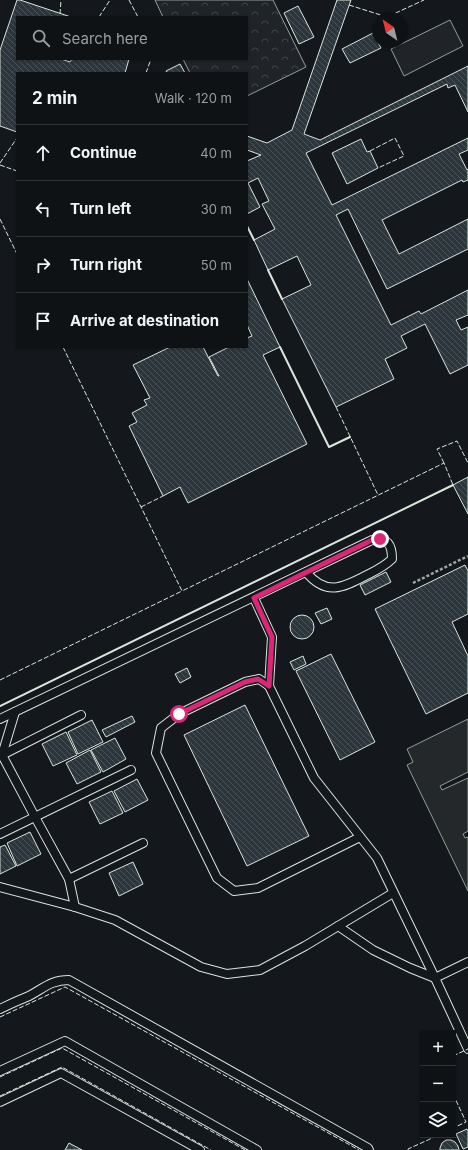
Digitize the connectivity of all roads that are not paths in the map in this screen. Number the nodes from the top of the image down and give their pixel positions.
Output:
1 (306, 572) junction
2 (254, 598) junction
3 (269, 686) junction
4 (15, 712) junction
5 (81, 715) dead end
6 (0, 719) edge
7 (1, 755) edge
8 (131, 770) dead end
9 (35, 817) junction
10 (0, 834) edge
11 (360, 837) junction
12 (143, 843) dead end
13 (69, 879) junction
14 (0, 888) edge
15 (393, 893) junction
16 (75, 907) junction
17 (338, 926) junction
18 (468, 962) edge
19 (435, 978) junction
20 (0, 1009) edge
21 (468, 1049) edge
22 (0, 1071) edge
23 (0, 1102) edge
24 (200, 1150) edge
25 (257, 1150) edge
26 (369, 1150) edge

1 - 1 lane
1 - 2 lane
2 - 3 lane
2 - 4 lane
3 - 11 lane
3 - 11 lane
4 - 6 lane
4 - 7 lane
5 - 7 lane
7 - 9 lane
8 - 9 lane
9 - 10 lane
9 - 13 lane
11 - 15 lane
12 - 13 lane
13 - 16 lane
14 - 16 lane
15 - 17 lane
15 - 19 lane
16 - 17 lane
17 - 19 lane
18 - 19 lane
19 - 21 lane
20 - 26 lane
22 - 25 lane
23 - 24 lane

